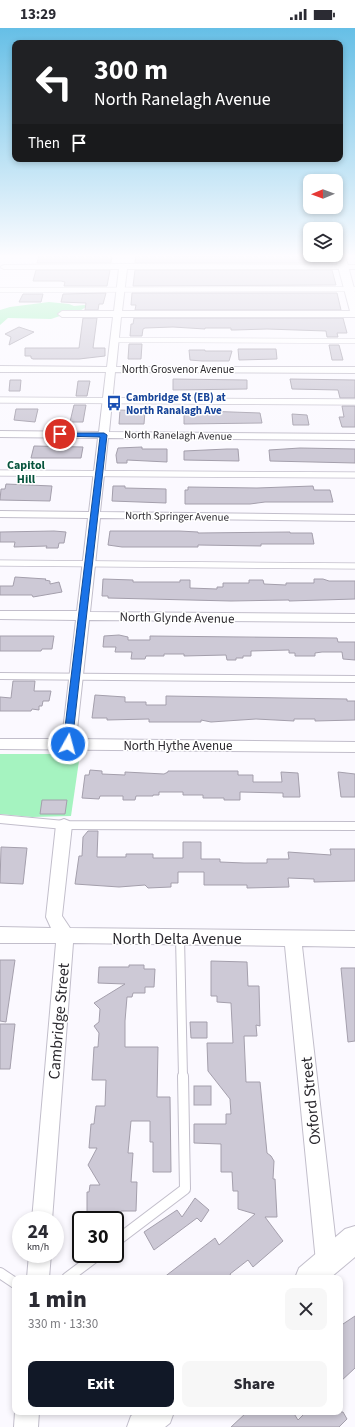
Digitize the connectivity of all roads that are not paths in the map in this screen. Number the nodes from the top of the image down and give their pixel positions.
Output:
1 (117, 320) edge
2 (115, 340) junction
3 (355, 341) edge
4 (0, 369) edge
5 (111, 370) junction
6 (355, 370) edge
7 (0, 400) edge
8 (107, 400) junction
9 (355, 402) edge
10 (0, 434) edge
11 (104, 435) junction
12 (355, 437) edge
13 (0, 472) edge
14 (99, 473) junction
15 (355, 475) edge
16 (0, 514) edge
17 (94, 515) junction
18 (355, 518) edge
19 (0, 563) edge
20 (89, 563) junction
21 (355, 566) edge
22 (0, 615) edge
23 (83, 616) junction
24 (355, 618) edge
25 (0, 676) edge
26 (76, 677) junction
27 (355, 680) edge
28 (0, 744) edge
29 (68, 744) junction
30 (355, 747) edge
31 (0, 819) edge
32 (64, 825) junction
33 (355, 826) edge
34 (0, 935) edge
35 (65, 936) junction
36 (180, 937) junction
37 (293, 939) junction
38 (355, 939) edge
39 (43, 1211) edge
40 (124, 1235) edge
41 (355, 1239) edge
42 (39, 1263) edge
43 (87, 1263) edge
44 (318, 1270) edge
45 (0, 1273) edge
46 (38, 1275) edge
47 (72, 1275) edge
48 (12, 1281) edge
49 (28, 1415) edge
50 (156, 1415) edge
51 (26, 1427) edge
52 (142, 1427) edge

1 - 2 street
2 - 3 lane
2 - 5 street
4 - 5 street, North Grosvenor Avenue
5 - 6 street, North Grosvenor Avenue
5 - 8 street
7 - 8 lane
8 - 9 lane
8 - 11 street
10 - 11 street, North Ranelagh Avenue
11 - 12 street, North Ranelagh Avenue
11 - 14 street
13 - 14 lane
14 - 15 lane
14 - 17 street
16 - 17 street, North Springer Avenue
17 - 18 street, North Springer Avenue
17 - 20 street
19 - 20 lane
20 - 21 lane
20 - 23 street
22 - 23 street, North Glynde Avenue
23 - 24 street, North Glynde Avenue
23 - 26 street
25 - 26 lane
26 - 27 lane
26 - 29 street
28 - 29 street, North Hythe Avenue
29 - 30 street, North Hythe Avenue
31 - 32 lane
32 - 33 lane
32 - 35 street
34 - 35 street, North Delta Avenue
35 - 36 street, North Delta Avenue
35 - 39 street, Cambridge Street
36 - 37 street, North Delta Avenue
36 - 40 lane
37 - 38 street, North Delta Avenue
37 - 44 street, Oxford Street
41 - 44 street
42 - 46 street
43 - 47 lane
45 - 48 lane
49 - 51 street
50 - 52 street

